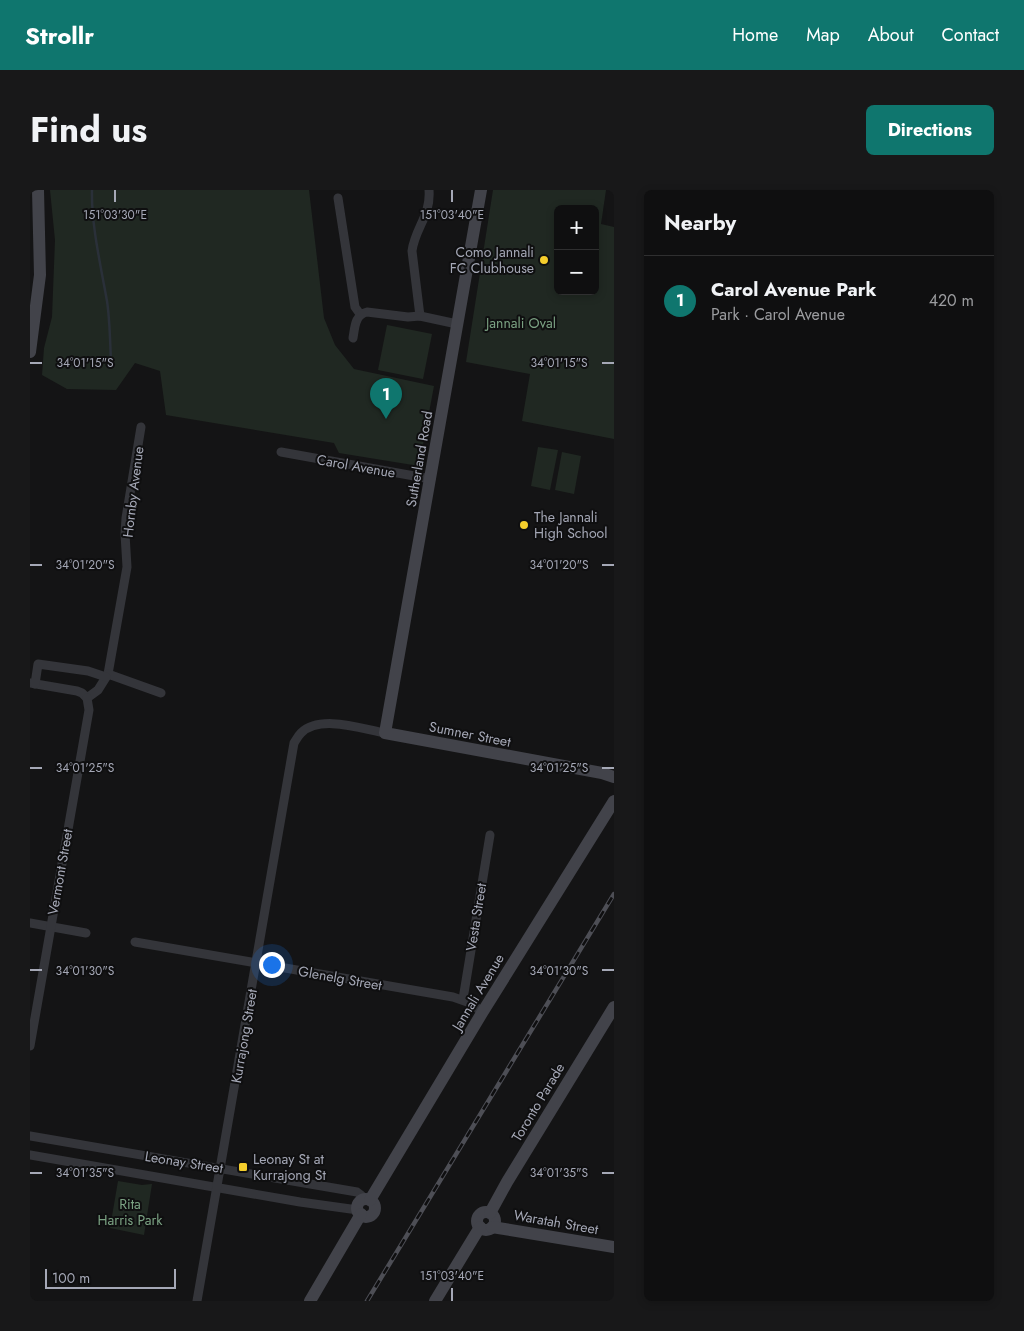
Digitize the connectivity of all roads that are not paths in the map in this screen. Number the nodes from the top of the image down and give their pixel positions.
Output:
1 (38, 190) edge
2 (429, 190) edge
3 (481, 190) edge
4 (338, 198) dead end
5 (360, 314) junction
6 (420, 316) junction
7 (457, 324) junction
8 (354, 338) dead end
9 (30, 352) edge
10 (141, 427) dead end
11 (281, 452) dead end
12 (431, 479) junction
13 (107, 676) junction
14 (32, 683) edge
15 (161, 693) dead end
16 (87, 698) junction
17 (319, 724) joint
18 (385, 733) junction
19 (614, 777) edge
20 (614, 800) edge
21 (490, 835) dead end
22 (30, 923) edge
23 (50, 927) junction
24 (86, 933) dead end
25 (135, 942) dead end
26 (257, 963) junction
27 (462, 1000) junction
28 (614, 1007) edge
29 (482, 1013) junction
30 (609, 1024) edge
31 (30, 1046) edge
32 (30, 1136) edge
33 (30, 1155) edge
34 (220, 1168) junction
35 (216, 1187) junction
36 (363, 1206) junction
37 (486, 1227) junction
38 (614, 1248) edge
39 (197, 1301) edge
40 (310, 1301) edge
41 (435, 1301) edge

1 - 9 street
2 - 6 street
3 - 7 street, Sutherland Road
4 - 5 street
5 - 6 street
5 - 8 street
6 - 7 street
7 - 12 street, Sutherland Road
10 - 13 street, Hornby Avenue
11 - 12 street, Carol Avenue
12 - 18 street, Sutherland Road
13 - 14 street
13 - 15 street
13 - 16 street
14 - 16 street
16 - 23 street, Vermont Street
17 - 18 street, Sumner Street
17 - 26 street, Kurrajong Street
18 - 19 street, Sumner Street
20 - 29 street, Jannali Avenue
21 - 27 street, Vesta Street
22 - 23 street
23 - 24 street
23 - 31 street, Vermont Street
25 - 26 street, Glenelg Street
26 - 27 street, Glenelg Street
26 - 34 street, Kurrajong Street
27 - 29 street, Glenelg Street
28 - 30 street, Toronto Parade
29 - 36 street, Jannali Avenue
30 - 37 street, Toronto Parade
32 - 34 street, Leonay Street
33 - 35 street, Leonay Street
34 - 35 street, Kurrajong Street
34 - 36 street, Leonay Street
35 - 36 street, Leonay Street
35 - 39 street, Kurrajong Street
36 - 40 street, Jannali Avenue
37 - 38 street, Waratah Street
37 - 41 street

